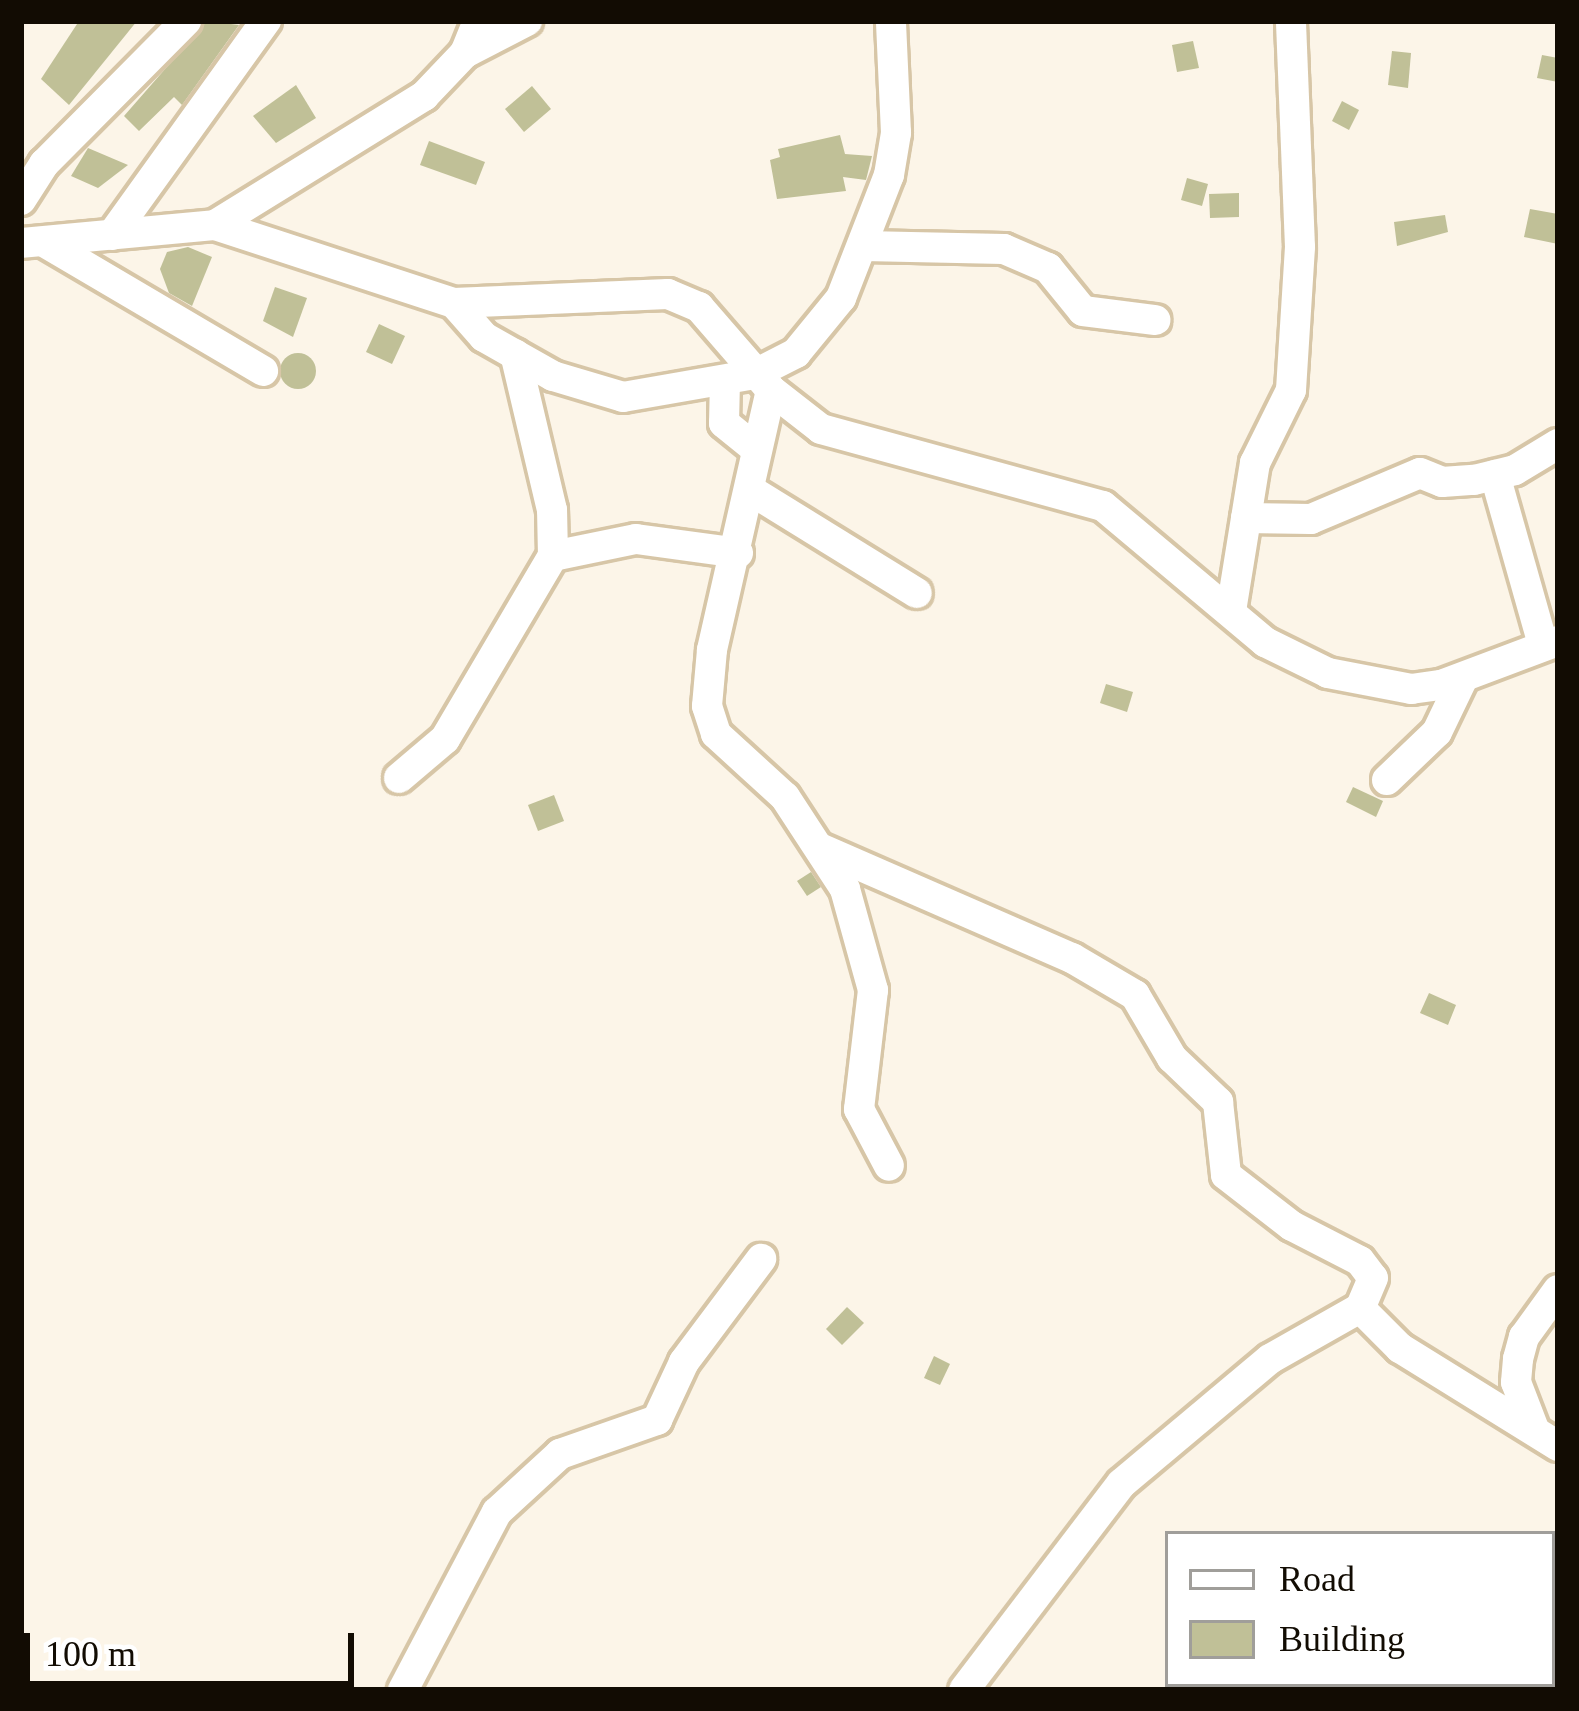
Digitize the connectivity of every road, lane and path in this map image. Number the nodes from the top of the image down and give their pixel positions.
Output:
1 (186, 21) edge
2 (266, 21) edge
3 (478, 21) edge
4 (527, 21) edge
5 (1291, 21) edge
6 (893, 22) edge
7 (465, 53) junction
8 (21, 200) edge
9 (215, 225) junction
10 (112, 235) junction
11 (32, 242) edge
12 (864, 246) junction
13 (454, 303) junction
14 (1155, 320) dead end
15 (515, 354) junction
16 (262, 371) dead end
17 (750, 382) junction
18 (1558, 444) edge
19 (756, 448) junction
20 (1496, 475) junction
21 (750, 490) junction
22 (1246, 518) junction
23 (738, 553) junction
24 (553, 556) junction
25 (917, 592) dead end
26 (1231, 611) junction
27 (1551, 643) edge
28 (1462, 680) junction
29 (398, 778) dead end
30 (1387, 780) dead end
31 (822, 849) junction
32 (889, 1166) dead end
33 (760, 1259) dead end
34 (1558, 1290) edge
35 (1360, 1308) junction
36 (1551, 1444) edge
37 (403, 1690) edge
38 (964, 1690) edge

1 - 8 street
2 - 10 street
3 - 7 street
4 - 7 street
5 - 22 street
6 - 12 street
7 - 9 street
9 - 10 street
9 - 13 street
10 - 11 street
11 - 16 street
12 - 14 street
12 - 17 street
13 - 15 street
13 - 17 street
15 - 17 street
15 - 24 street
17 - 19 street
17 - 19 street
17 - 26 street
18 - 20 street
19 - 21 street
20 - 22 street
20 - 27 street
21 - 23 street
21 - 25 street
22 - 26 street
23 - 24 street
23 - 31 street
24 - 29 street
26 - 28 street
27 - 28 street
28 - 30 street
31 - 32 street
31 - 35 street
33 - 37 street
34 - 36 street
35 - 36 street
35 - 38 street

